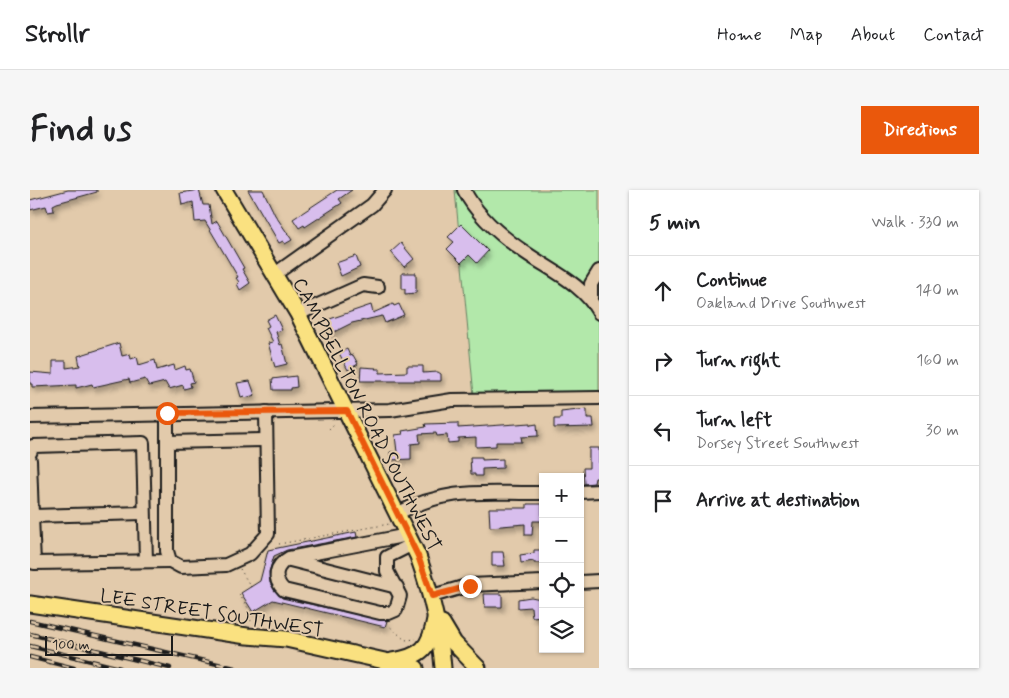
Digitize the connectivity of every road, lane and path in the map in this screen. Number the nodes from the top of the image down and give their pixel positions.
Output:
1 (224, 190) edge
2 (385, 190) edge
3 (464, 190) edge
4 (599, 271) edge
5 (275, 274) junction
6 (378, 287) dead end
7 (591, 298) junction
8 (599, 313) edge
9 (298, 314) junction
10 (599, 398) edge
11 (347, 411) junction
12 (266, 412) junction
13 (167, 413) junction
14 (30, 417) edge
15 (266, 440) junction
16 (167, 442) junction
17 (30, 453) edge
18 (30, 460) edge
19 (599, 491) edge
20 (584, 492) edge
21 (539, 493) edge
22 (144, 513) junction
23 (31, 516) edge
24 (405, 528) junction
25 (378, 541) junction
26 (279, 544) dead end
27 (387, 557) junction
28 (288, 559) junction
29 (146, 561) junction
30 (170, 561) junction
31 (240, 568) dead end
32 (599, 581) edge
33 (539, 582) edge
34 (584, 582) edge
35 (251, 587) dead end
36 (397, 587) junction
37 (239, 594) dead end
38 (432, 596) junction
39 (30, 604) edge
40 (436, 613) junction
41 (252, 614) dead end
42 (386, 624) dead end
43 (422, 643) dead end
44 (381, 661) junction
45 (416, 668) edge
46 (443, 668) edge
47 (478, 668) edge

1 - 5 main road, CAMPBELLTON ROAD SOUTHWEST
2 - 5 street
3 - 7 street
4 - 7 street
5 - 9 main road, CAMPBELLTON ROAD SOUTHWEST
6 - 9 street
7 - 8 street
9 - 11 main road, CAMPBELLTON ROAD SOUTHWEST
10 - 11 street
11 - 12 street
11 - 24 main road, CAMPBELLTON ROAD SOUTHWEST
12 - 13 street
12 - 15 street
13 - 14 street
13 - 16 street
15 - 16 street
15 - 30 street
16 - 30 street
17 - 22 street
18 - 23 street
19 - 20 street
21 - 24 street
22 - 23 street
22 - 29 street
23 - 29 street
24 - 25 street
24 - 26 path
24 - 27 street
24 - 38 main road, CAMPBELLTON ROAD SOUTHWEST
25 - 27 street
25 - 28 street
27 - 36 street
28 - 36 street
28 - 36 street
29 - 30 street
31 - 35 path
32 - 34 street
33 - 38 street
37 - 41 path
38 - 40 main road, CAMPBELLTON ROAD SOUTHWEST
39 - 44 main road, LEE STREET SOUTHWEST
40 - 44 main road
40 - 46 main road, CAMPBELLTON ROAD SOUTHWEST
40 - 47 main road
42 - 43 path
44 - 45 main road, LEE STREET SOUTHWEST

